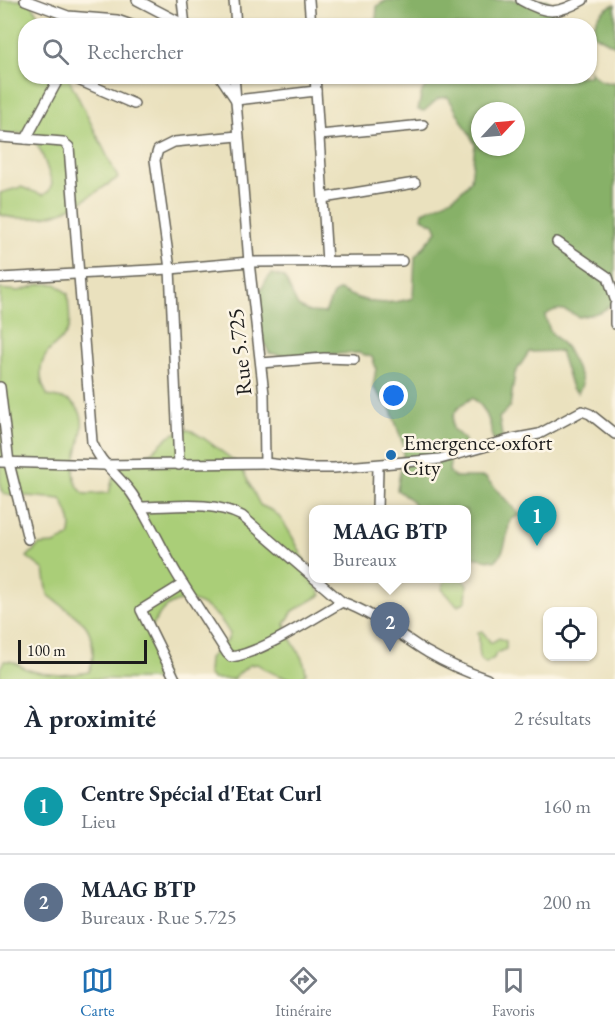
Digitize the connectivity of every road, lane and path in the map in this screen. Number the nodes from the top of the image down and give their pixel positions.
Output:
1 (25, 0) edge
2 (137, 0) edge
3 (182, 0) edge
4 (234, 0) edge
5 (309, 0) edge
6 (521, 0) edge
7 (583, 0) edge
8 (75, 18) edge
9 (172, 18) edge
10 (184, 18) edge
11 (235, 18) edge
12 (310, 18) edge
13 (56, 84) edge
14 (88, 84) edge
15 (225, 84) edge
16 (235, 84) edge
17 (316, 84) edge
18 (316, 91) junction
19 (236, 100) junction
20 (134, 104) dead end
21 (423, 125) dead end
22 (320, 135) junction
23 (238, 136) junction
24 (0, 137) edge
25 (26, 139) junction
26 (415, 183) dead end
27 (323, 198) junction
28 (557, 242) dead end
29 (402, 261) dead end
30 (249, 262) junction
31 (327, 262) junction
32 (170, 269) junction
33 (80, 274) junction
34 (0, 278) edge
35 (615, 299) edge
36 (615, 305) edge
37 (615, 324) edge
38 (354, 359) dead end
39 (261, 363) junction
40 (0, 387) edge
41 (615, 434) edge
42 (5, 463) edge
43 (265, 463) junction
44 (104, 465) junction
45 (179, 465) junction
46 (378, 466) junction
47 (377, 505) edge
48 (140, 507) junction
49 (28, 539) dead end
50 (309, 574) edge
51 (320, 583) edge
52 (183, 584) junction
53 (342, 602) junction
54 (175, 679) edge
55 (487, 679) edge

1 - 8 street
2 - 9 street
3 - 10 street
4 - 11 street
5 - 12 street
6 - 7 street
13 - 25 street
14 - 20 street
15 - 19 street
16 - 19 street, Rue 5.725
17 - 18 street
18 - 19 street
18 - 22 street
19 - 23 street, Rue 5.725
21 - 22 street
22 - 27 street
23 - 30 street, Rue 5.725
23 - 32 street
24 - 25 street
25 - 33 street
26 - 27 street
27 - 31 street
28 - 35 street
29 - 31 street
30 - 31 street
30 - 32 street
30 - 39 street, Rue 5.725
32 - 33 street
32 - 45 street
33 - 34 street
33 - 44 street
36 - 37 street
38 - 39 street
39 - 43 street, Rue 5.725
40 - 42 street
41 - 46 street
42 - 44 street
42 - 49 street
43 - 45 street
43 - 46 street
44 - 45 street
44 - 48 street
46 - 47 street
48 - 50 street
48 - 52 street
51 - 53 street
52 - 53 street
52 - 54 street
53 - 55 street

